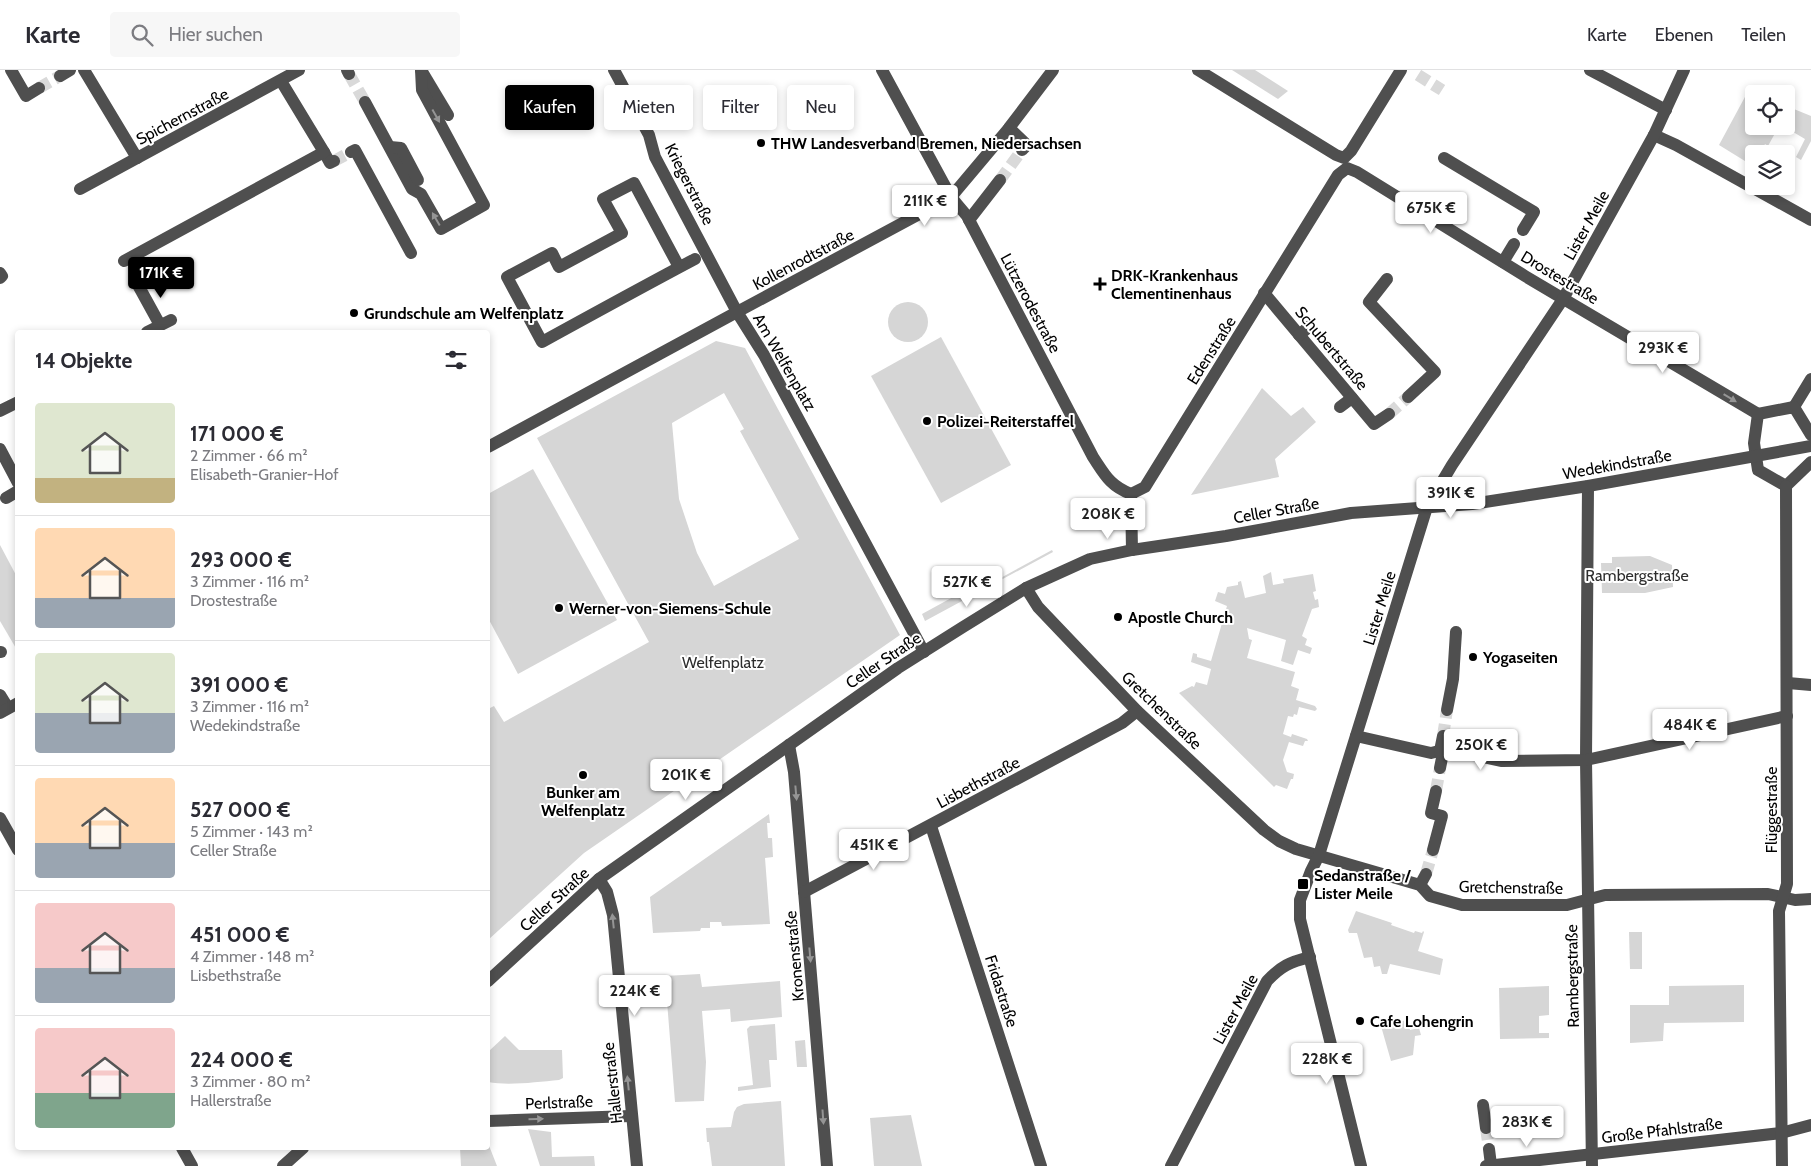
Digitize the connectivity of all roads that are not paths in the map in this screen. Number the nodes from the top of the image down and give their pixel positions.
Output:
1 (10, 70) edge
2 (84, 70) edge
3 (297, 70) edge
4 (421, 70) edge
5 (614, 70) edge
6 (882, 70) edge
7 (1053, 70) edge
8 (1198, 70) edge
9 (1401, 70) edge
10 (1590, 70) edge
11 (1684, 70) edge
12 (282, 80) junction
13 (39, 88) tunnel mouth
14 (365, 102) tunnel mouth
15 (1666, 110) junction
16 (448, 115) dead end
17 (1009, 128) junction
18 (1654, 136) junction
19 (390, 146) junction
20 (1022, 150) dead end
21 (324, 152) junction
22 (351, 152) dead end
23 (137, 158) junction
24 (1444, 158) dead end
25 (334, 162) dead end
26 (1345, 163) junction
27 (418, 180) dead end
28 (1000, 180) tunnel mouth
29 (80, 189) dead end
30 (951, 197) junction
31 (969, 220) junction
32 (1811, 220) edge
33 (1523, 230) dead end
34 (1514, 244) dead end
35 (411, 253) dead end
36 (695, 259) dead end
37 (124, 261) dead end
38 (1503, 262) junction
39 (680, 267) junction
40 (0, 273) edge
41 (0, 278) edge
42 (1387, 279) dead end
43 (138, 285) dead end
44 (1264, 293) junction
45 (1563, 299) junction
46 (737, 312) junction
47 (1310, 326) dead end
48 (151, 330) edge
49 (1299, 335) junction
50 (1811, 379) edge
51 (1408, 397) tunnel mouth
52 (1352, 398) junction
53 (15, 404) edge
54 (1794, 406) junction
55 (1340, 407) dead end
56 (0, 411) edge
57 (1389, 414) tunnel mouth
58 (1758, 414) junction
59 (1811, 436) edge
60 (490, 446) edge
61 (1811, 446) edge
62 (0, 449) edge
63 (1755, 456) junction
64 (1811, 462) edge
65 (15, 477) edge
66 (1588, 486) junction
67 (1786, 486) junction
68 (1131, 494) junction
69 (1427, 507) junction
70 (1132, 550) junction
71 (1026, 588) junction
72 (1456, 632) dead end
73 (924, 652) junction
74 (1788, 683) junction
75 (1811, 685) edge
76 (0, 695) edge
77 (8, 708) edge
78 (1447, 710) tunnel mouth
79 (1137, 711) junction
80 (1788, 716) junction
81 (1356, 736) junction
82 (1443, 736) tunnel mouth
83 (789, 745) junction
84 (1440, 751) junction
85 (1586, 760) junction
86 (1440, 768) tunnel mouth
87 (1436, 791) tunnel mouth
88 (0, 818) edge
89 (931, 826) junction
90 (15, 845) edge
91 (1433, 850) tunnel mouth
92 (1317, 861) junction
93 (599, 879) junction
94 (804, 892) junction
95 (1783, 898) junction
96 (1811, 899) edge
97 (1587, 900) junction
98 (1310, 957) junction
99 (490, 979) edge
100 (1483, 1105) dead end
101 (631, 1116) junction
102 (490, 1121) edge
103 (1811, 1125) edge
104 (1486, 1128) tunnel mouth
105 (1781, 1133) junction
106 (1489, 1149) tunnel mouth
107 (183, 1150) edge
108 (301, 1150) edge
109 (1592, 1160) edge
110 (1491, 1165) edge
111 (192, 1166) edge
112 (283, 1166) edge
113 (637, 1166) edge
114 (827, 1166) edge
115 (1042, 1166) edge
116 (1172, 1166) edge
117 (1361, 1166) edge
118 (1486, 1166) edge
119 (1782, 1166) edge

1 - 13 street
2 - 23 street
3 - 12 street, Spichernstraße
4 - 16 street
4 -> 19 street
5 - 46 street, Kriegerstraße
6 - 30 street, Lützerodestraße
7 - 17 street, Kollenrodtstraße
8 - 26 street, Drostestraße
9 - 26 street, Edenstraße
10 - 15 street
11 - 15 street, Lister Meile
12 - 21 street
12 - 23 street, Spichernstraße
14 - 19 street
15 - 18 street, Lister Meile
17 - 20 street
17 - 30 street, Kollenrodtstraße
18 - 32 street
18 - 45 street, Lister Meile
19 - 27 street
21 - 25 street
21 - 37 street
22 - 35 street
23 - 29 street, Spichernstraße
24 - 33 street
26 - 38 street, Drostestraße
26 - 44 street, Edenstraße
28 - 31 street
30 - 31 street, Lützerodestraße
30 - 46 street, Kollenrodtstraße
31 - 68 street, Lützerodestraße
34 - 38 street
36 - 39 street
38 - 45 street, Drostestraße
39 - 39 street
40 - 41 street
42 - 51 street
43 - 48 street
44 - 49 street, Schubertstraße
44 - 68 street, Edenstraße
45 -> 58 street, Drostestraße
45 - 69 street, Lister Meile
46 - 60 street, Am Welfenplatz
46 - 73 street, Am Welfenplatz
47 - 49 street
49 - 52 street, Schubertstraße
50 - 54 street
52 - 55 street
52 - 57 street, Schubertstraße
53 - 56 street
54 - 58 street
54 - 59 street
58 - 63 street
61 - 63 street, Wedekindstraße
62 - 65 street
63 - 66 street, Wedekindstraße
63 - 67 street
64 - 67 street
66 - 69 street, Wedekindstraße
66 - 85 street, Rambergstraße
67 - 74 street, Flüggestraße
68 - 70 street
69 - 70 street, Celler Straße
69 - 81 street, Lister Meile
70 - 71 street, Celler Straße
71 - 73 street, Celler Straße
71 - 79 street, Gretchenstraße
72 - 78 street
73 - 83 street, Celler Straße
74 - 75 street
74 - 80 street, Flüggestraße
76 - 77 street
79 - 89 street, Lisbethstraße
79 - 92 street, Gretchenstraße
80 - 85 street
80 - 95 street, Flüggestraße
81 - 84 street
81 - 92 street, Lister Meile
82 - 84 street
83 - 93 street, Celler Straße
83 -> 94 street, Kronenstraße
84 - 85 street
84 - 86 street
85 - 97 street, Rambergstraße
87 - 91 street
88 - 90 street
89 - 94 street, Lisbethstraße
89 - 115 street, Fridastraße
92 - 97 street, Gretchenstraße
92 - 98 street, Lister Meile
93 - 99 street, Celler Straße
101 -> 93 street, Hallerstraße
94 -> 114 street, Kronenstraße
95 - 96 street, Gretchenstraße
95 - 97 street, Gretchenstraße
95 - 105 street, Flüggestraße
97 - 109 street, Rambergstraße
98 - 116 street, Lister Meile
98 - 117 street
100 - 104 street
102 -> 101 street, Perlstraße
101 - 113 street, Hallerstraße
103 - 105 street, Große Pfahlstraße
105 - 109 street, Große Pfahlstraße
105 - 119 street, Flüggestraße
106 - 110 street
107 - 111 street
108 - 112 street
109 - 110 street, Große Pfahlstraße
110 - 118 street, Große Pfahlstraße

